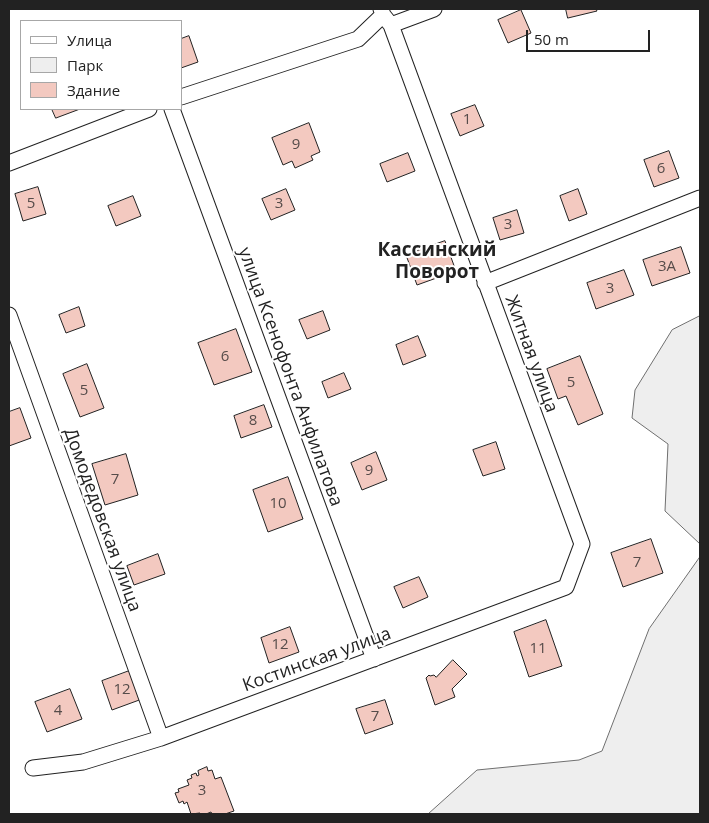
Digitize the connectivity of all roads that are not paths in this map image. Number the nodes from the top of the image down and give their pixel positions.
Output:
1 (434, 9) edge
2 (385, 16) edge
3 (182, 97) edge
4 (146, 110) edge
5 (172, 110) edge
6 (9, 163) edge
7 (700, 198) edge
8 (485, 283) junction
9 (9, 316) edge
10 (582, 544) joint
11 (374, 659) junction
12 (161, 738) junction
13 (33, 768) dead end

1 - 2 street
2 - 3 street
2 - 8 street, Житная улица
4 - 6 street
5 - 11 street, улица Ксенофонта Анфилатова
7 - 8 street
8 - 10 street, Житная улица
9 - 12 street, Домодедовская улица
10 - 11 street, Костинская улица
11 - 12 street, Костинская улица
12 - 13 street, Костинская улица

